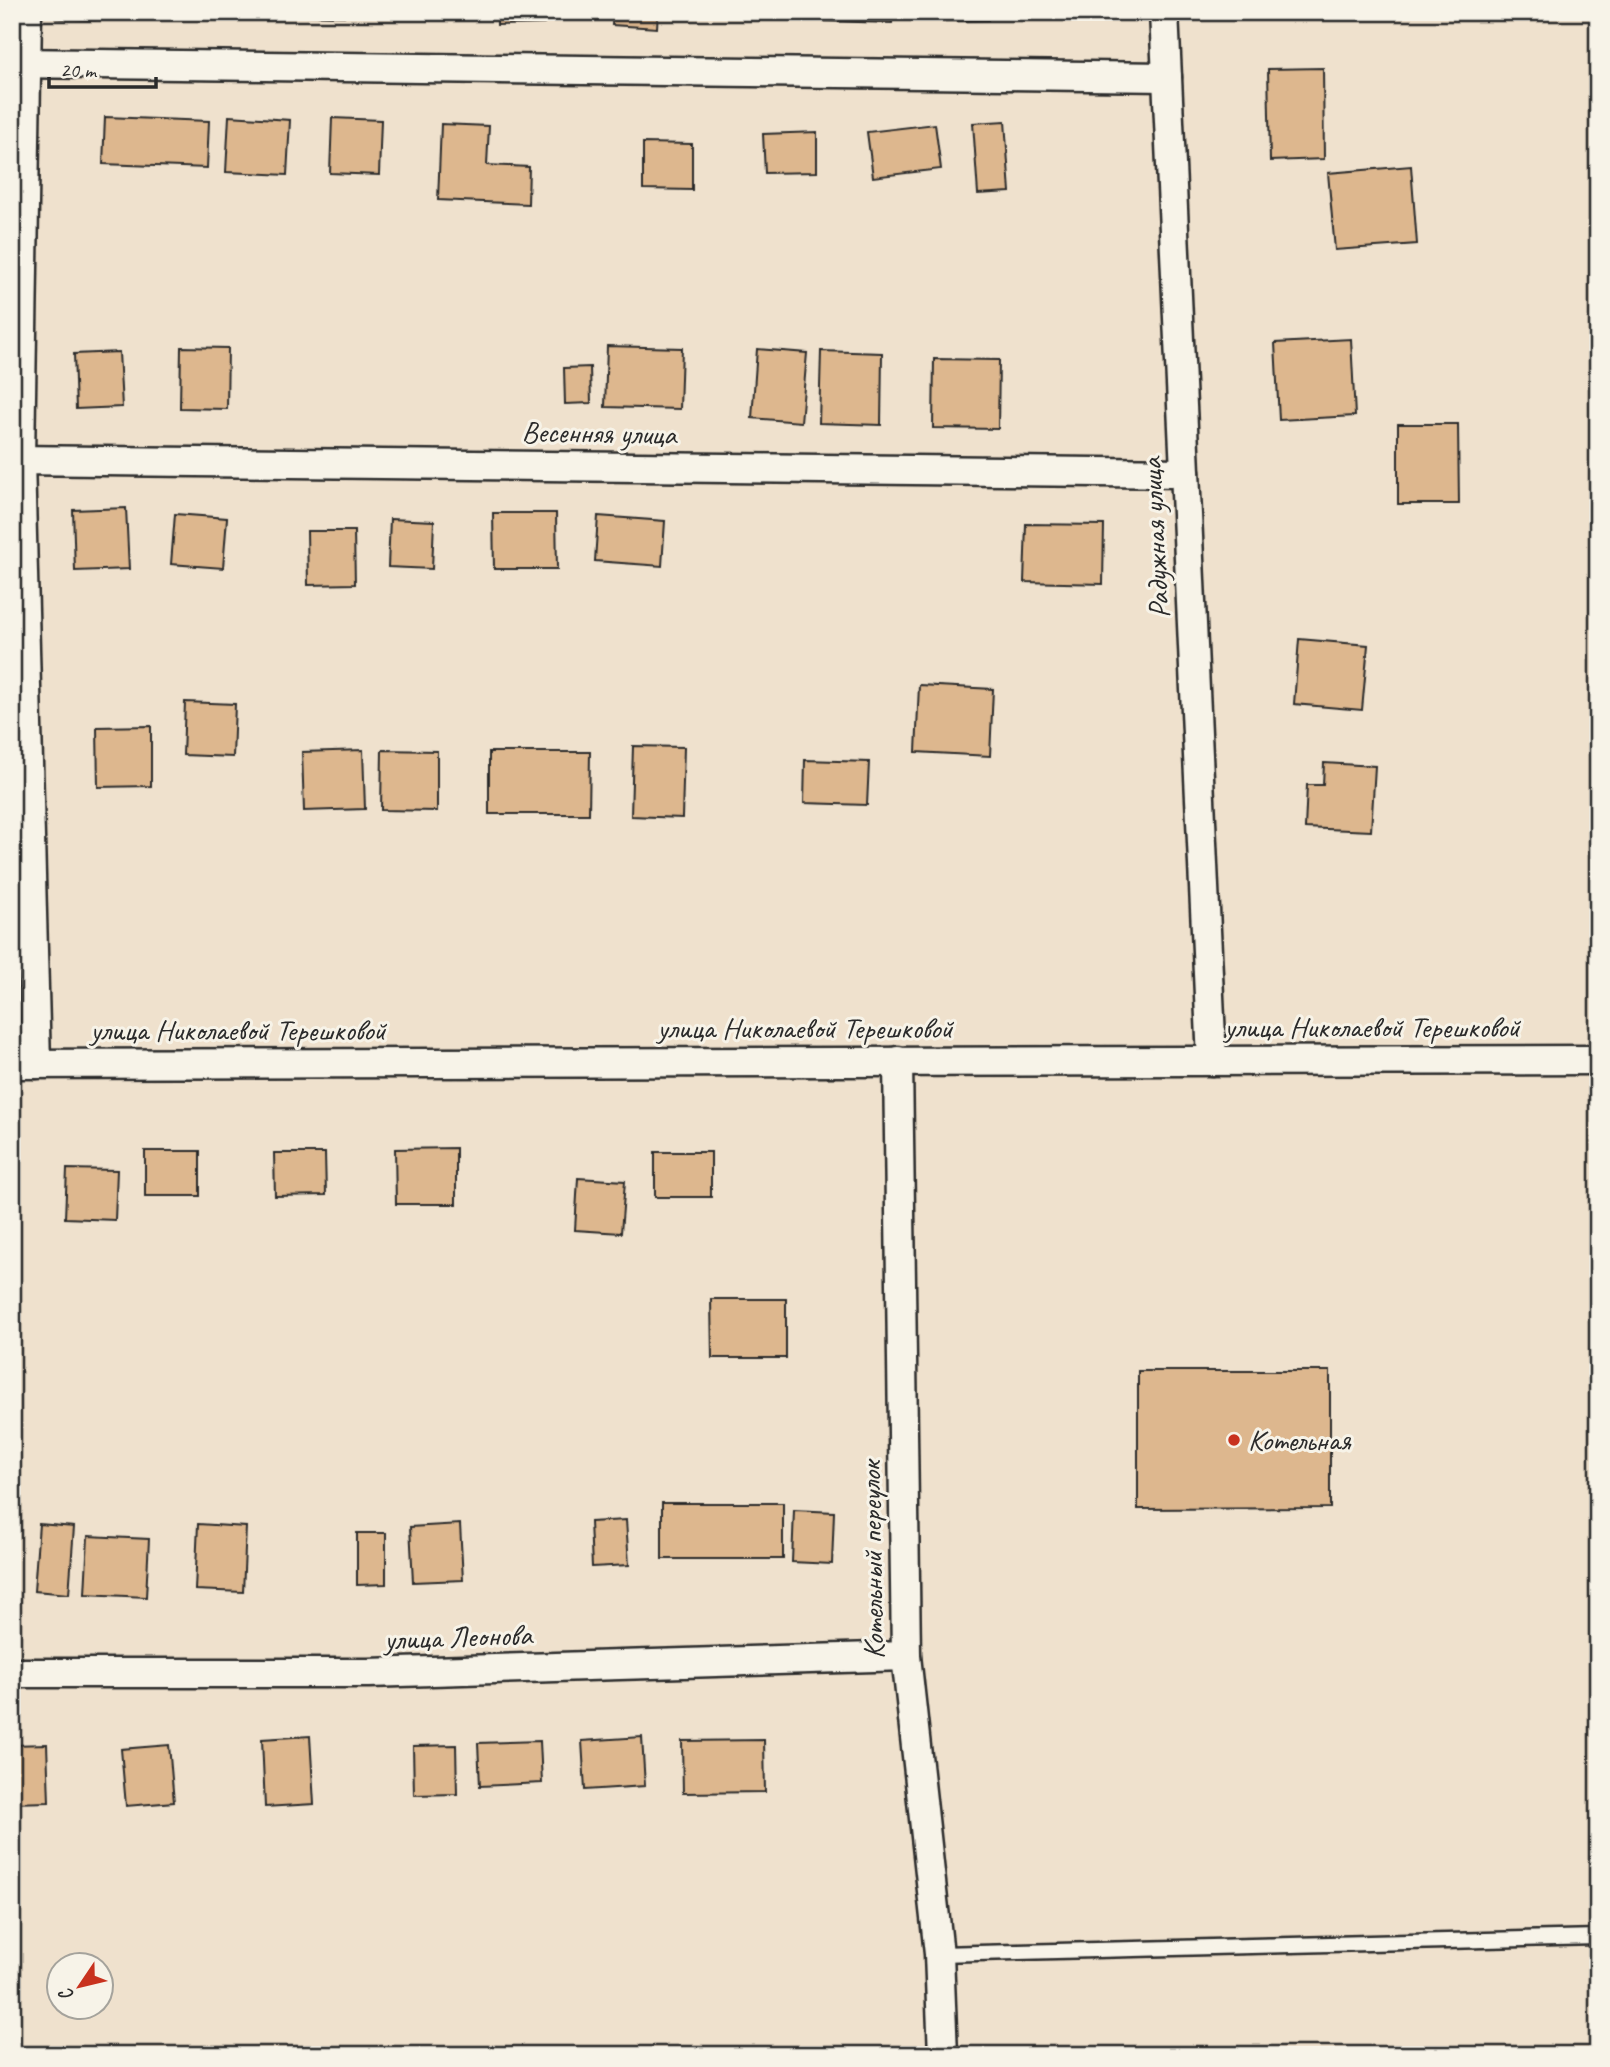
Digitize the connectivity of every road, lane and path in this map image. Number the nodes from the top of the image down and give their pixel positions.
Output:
1 (27, 12) edge
2 (1164, 12) edge
3 (18, 63) edge
4 (1167, 77) junction
5 (16, 460) edge
6 (1185, 473) junction
7 (1598, 1060) edge
8 (898, 1061) junction
9 (1212, 1061) junction
10 (24, 1063) edge
11 (906, 1656) junction
12 (12, 1673) edge
13 (1598, 1937) edge
14 (939, 1954) junction
15 (943, 2055) edge

1 - 3 street
2 - 4 street, Радужная улица
3 - 4 street
3 - 5 street
4 - 6 street, Радужная улица
5 - 6 street, Весенняя улица
5 - 10 street
6 - 9 street, Радужная улица
7 - 9 street, улица Николаевой Терешковой
8 - 9 street, улица Николаевой Терешковой
8 - 10 street, улица Николаевой Терешковой
8 - 11 street, Котельный переулок
11 - 12 street, улица Леонова
11 - 14 street, Котельный переулок
13 - 14 lane
14 - 15 street, Котельный переулок

